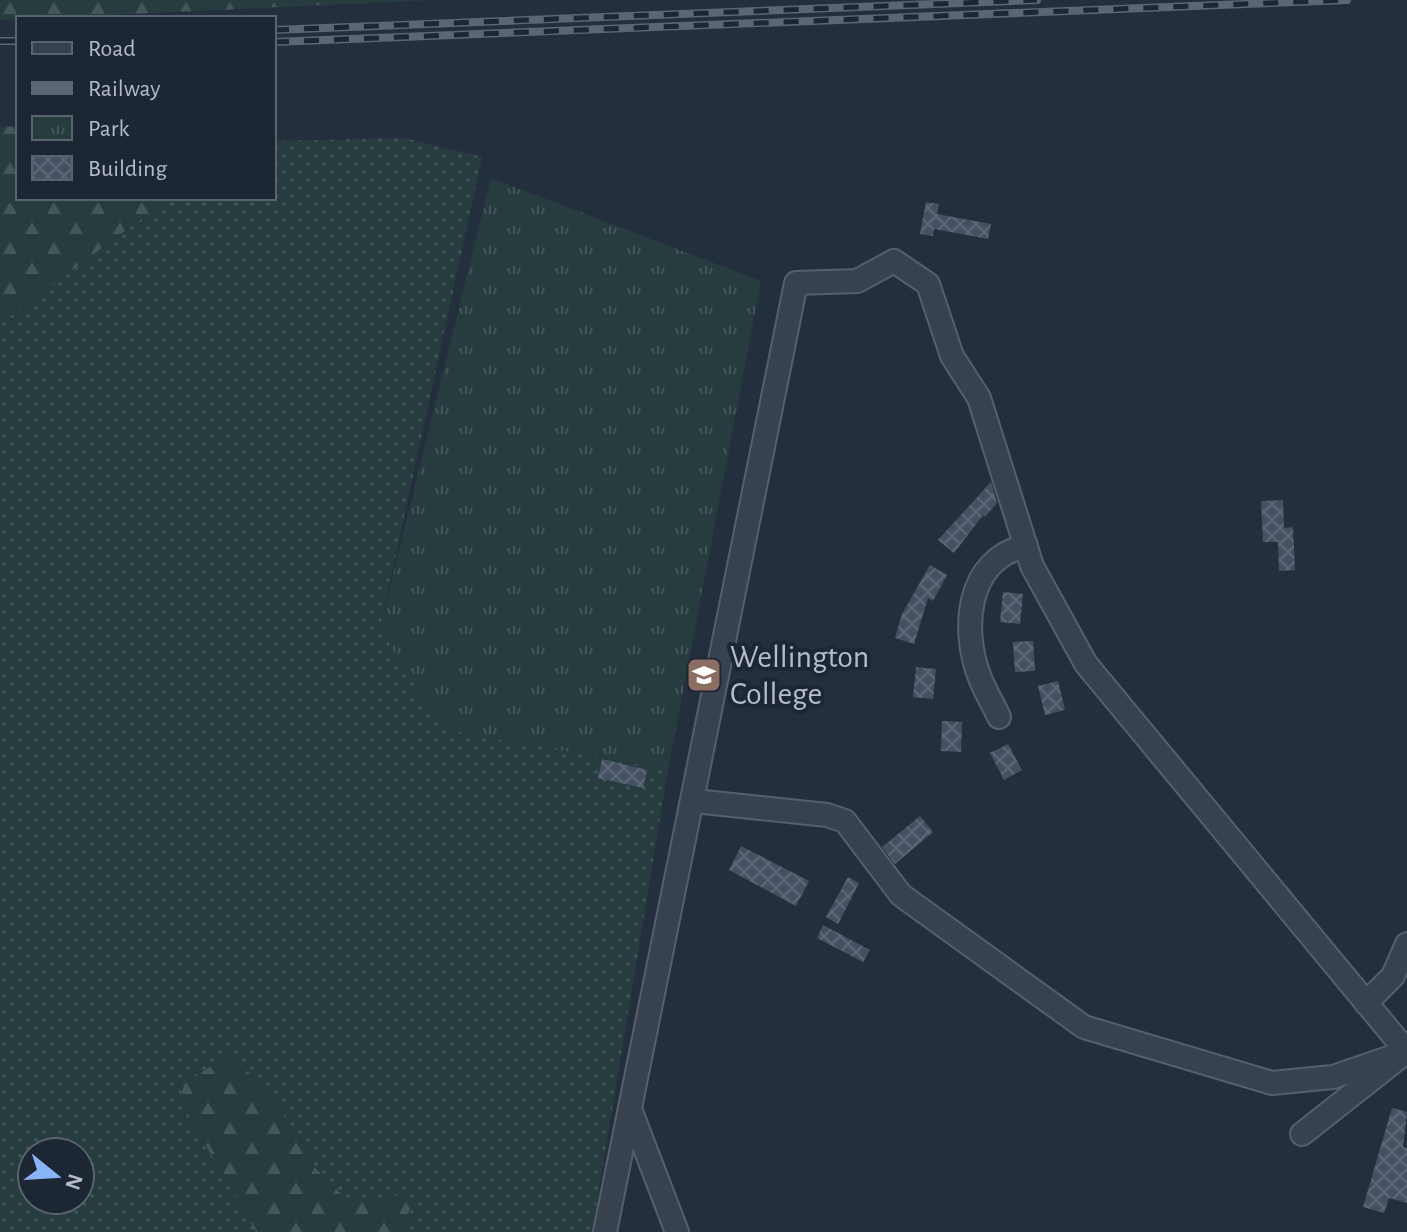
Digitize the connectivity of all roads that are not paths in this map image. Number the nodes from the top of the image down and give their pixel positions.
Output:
1 (1026, 546) junction
2 (999, 717) dead end
3 (694, 801) junction
4 (1407, 944) edge
5 (1400, 977) edge
6 (1366, 1003) junction
7 (1407, 1052) edge
8 (630, 1108) junction
9 (1302, 1134) dead end
10 (605, 1232) edge
11 (677, 1232) edge

1 - 2 lane
1 - 3 lane
1 - 6 lane
3 - 7 lane
3 - 8 lane
4 - 5 lane
5 - 6 lane
6 - 7 lane
7 - 9 lane
8 - 10 lane
8 - 11 lane

